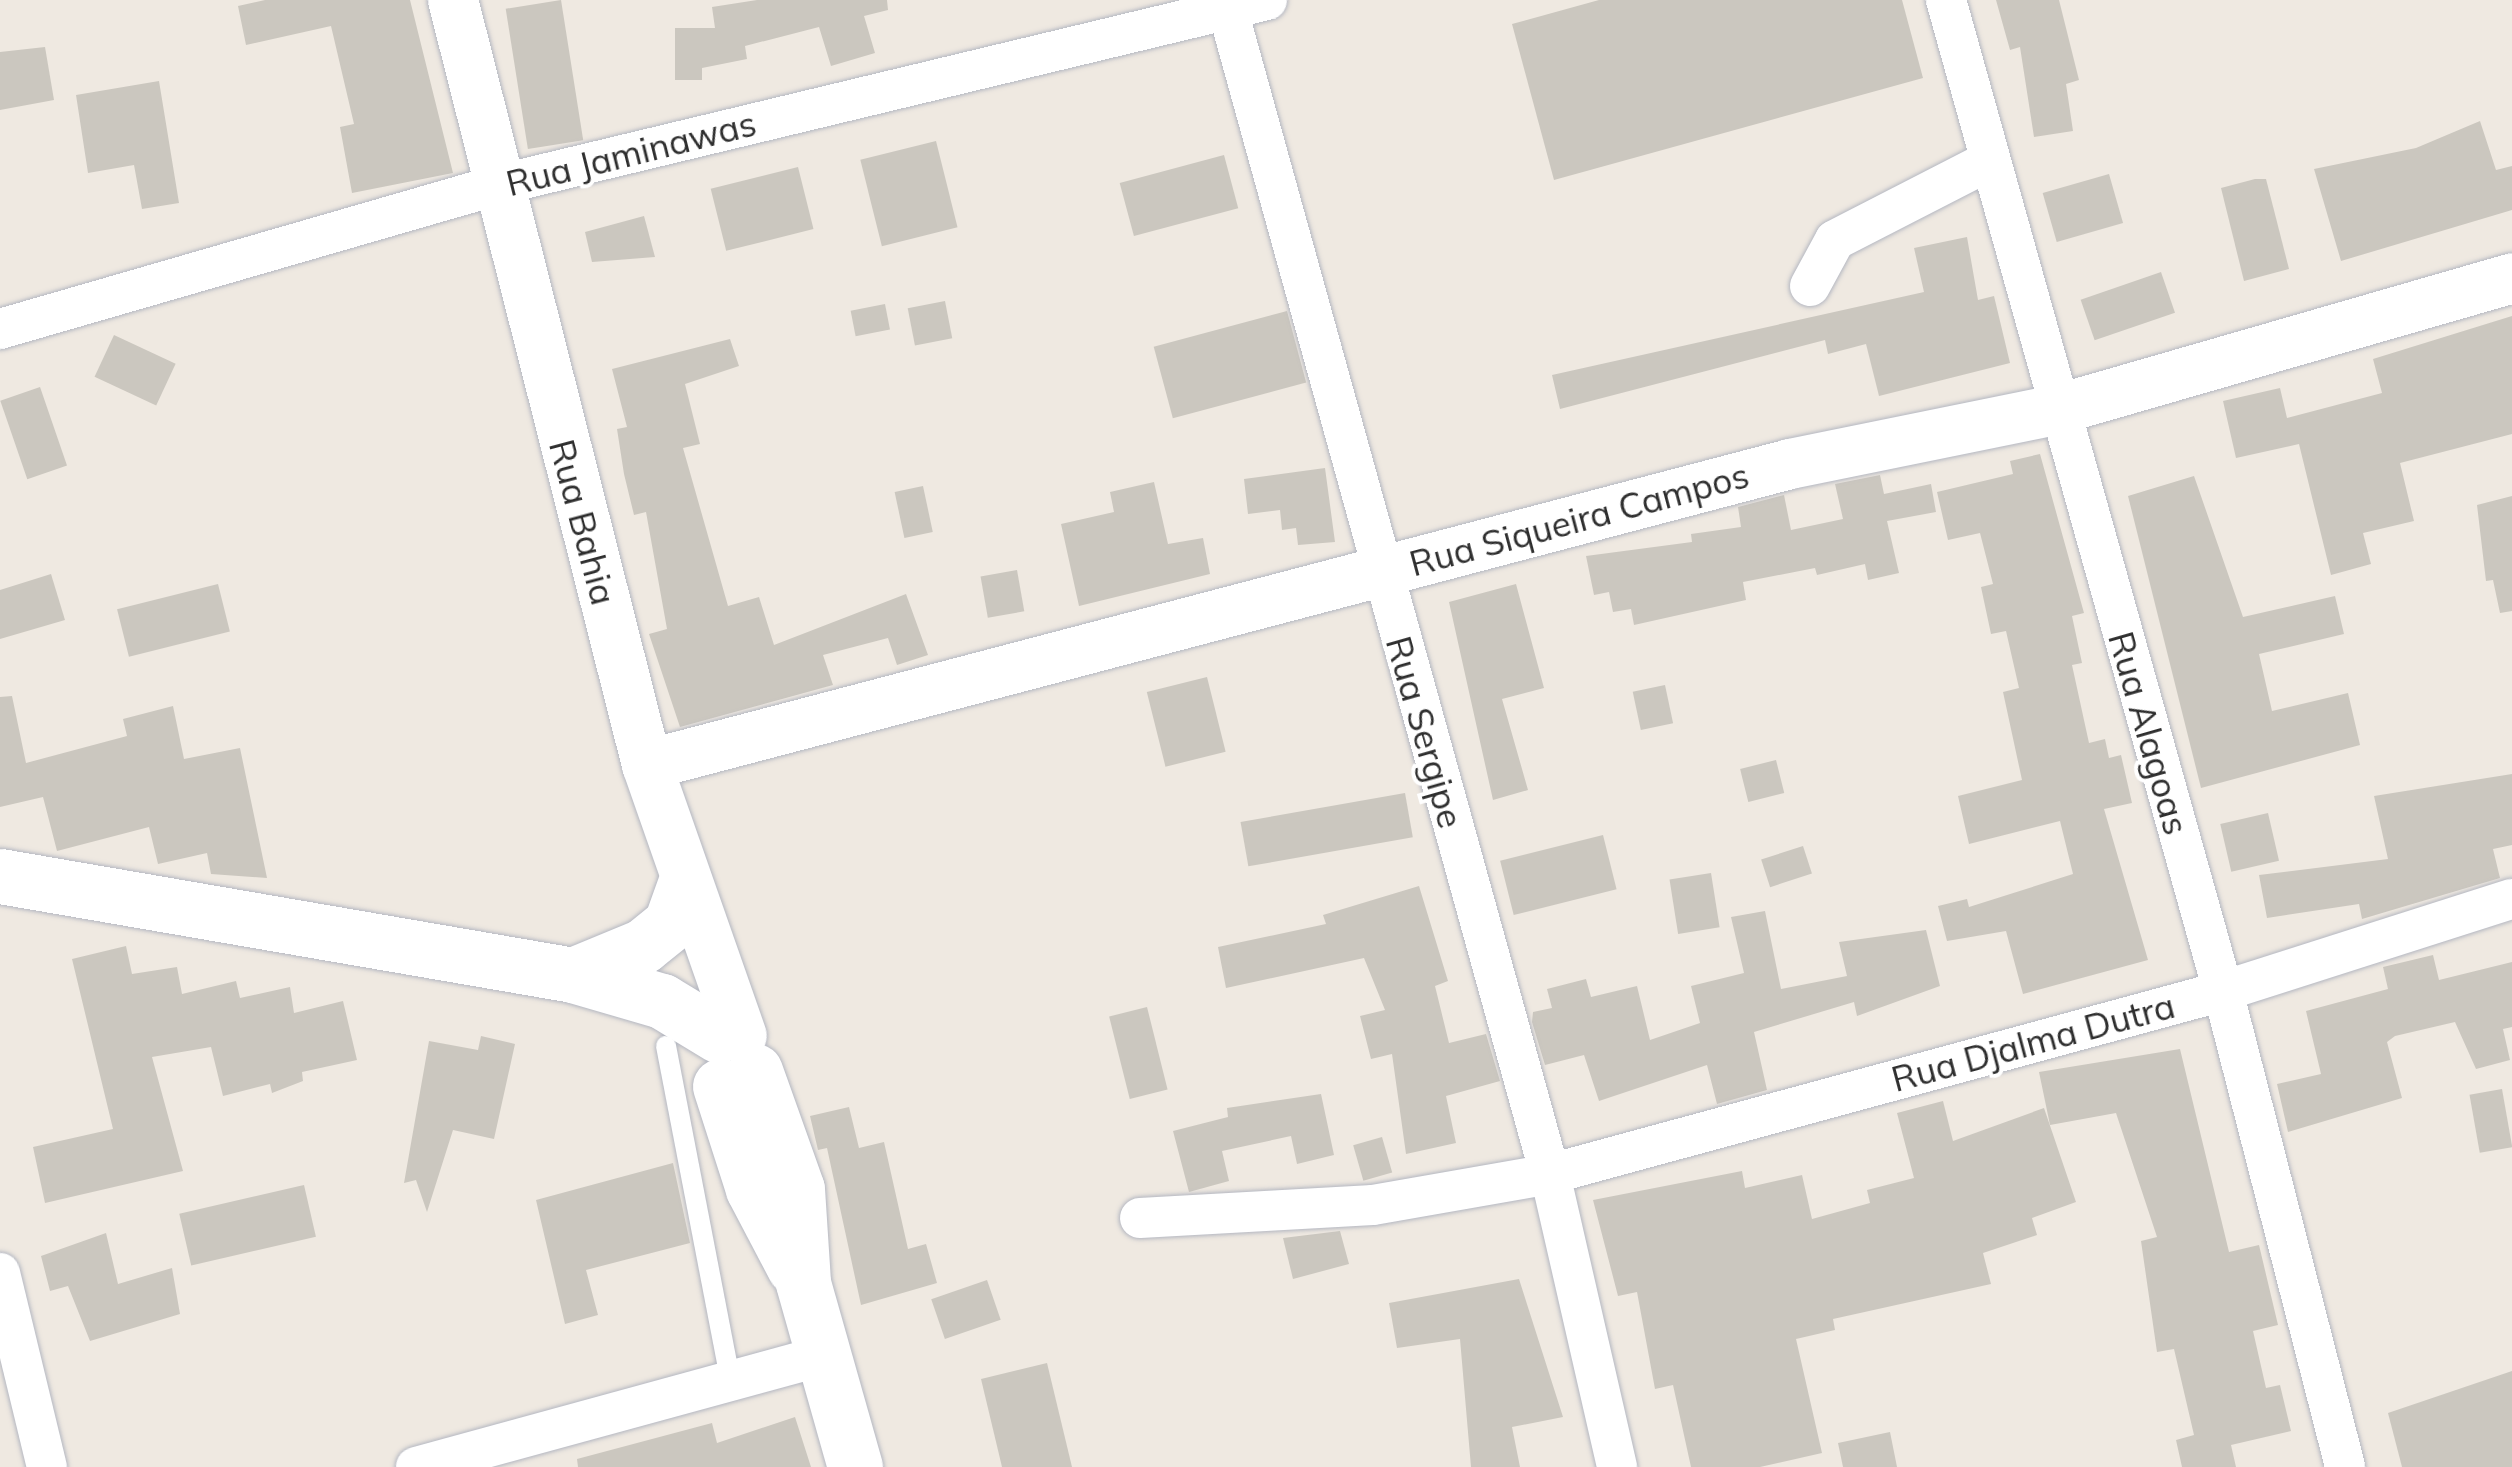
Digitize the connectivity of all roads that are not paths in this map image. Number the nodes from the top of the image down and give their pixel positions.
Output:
1 (453, 0) edge
2 (1268, 0) edge
3 (1946, 0) edge
4 (1226, 5) edge
5 (1989, 162) junction
6 (494, 186) junction
7 (2512, 278) edge
8 (1810, 286) dead end
9 (0, 329) edge
10 (2056, 410) junction
11 (1379, 571) junction
12 (647, 766) junction
13 (0, 876) edge
14 (685, 884) junction
15 (2512, 898) edge
16 (374, 936) junction
17 (573, 975) junction
18 (2223, 991) junction
19 (717, 1056) junction
20 (1550, 1174) junction
21 (1140, 1218) dead end
22 (0, 1273) edge
23 (822, 1356) junction
24 (730, 1378) junction
25 (47, 1467) edge
26 (416, 1467) edge
27 (855, 1467) edge
28 (1617, 1467) edge
29 (2345, 1467) edge

1 - 6 street, Rua Bahia
2 - 4 street, Rua Jaminawas
3 - 5 street, Rua Alagoas
4 - 6 street, Rua Jaminawas
4 - 11 street, Rua Sergipe
5 - 8 street
5 - 10 street, Rua Alagoas
6 - 9 street, Rua Jaminawas
6 - 12 street, Rua Bahia
7 - 10 street, Rua Siqueira Campos
10 - 11 street, Rua Siqueira Campos
10 - 18 street, Rua Alagoas
11 - 12 street, Rua Siqueira Campos
11 - 20 street, Rua Sergipe
12 - 14 street, Rua Bahia
13 - 16 main road
14 - 17 main road
14 - 19 street, Rua Bahia
15 - 18 street, Rua Djalma Dutra
16 - 17 main road
16 - 19 main road
17 - 19 main road
18 - 20 street, Rua Djalma Dutra
18 - 29 street, Rua Alagoas
19 - 23 main road
19 - 24 lane
20 - 21 street, Rua Djalma Dutra
20 - 28 street, Rua Sergipe
22 - 25 street
23 - 24 street
23 - 27 main road
24 - 26 street

